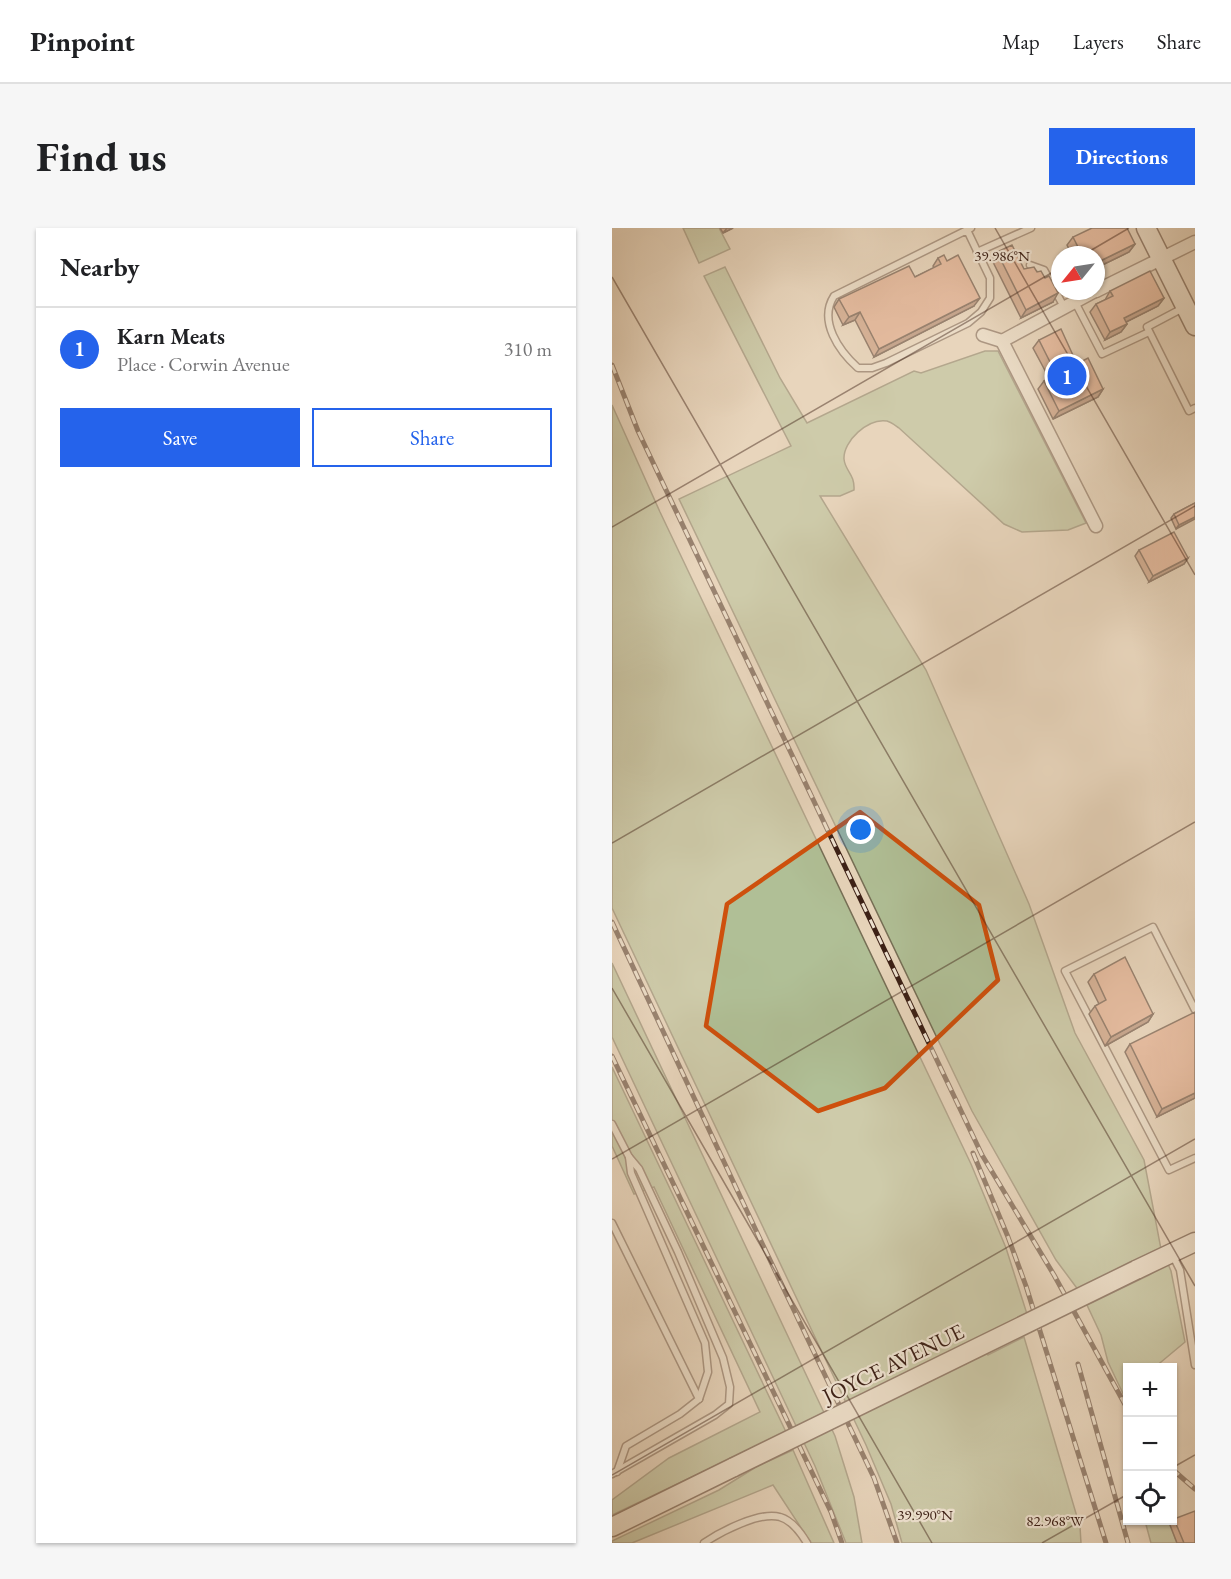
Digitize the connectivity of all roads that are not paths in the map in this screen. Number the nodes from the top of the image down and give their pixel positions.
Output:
1 (1031, 228) edge
2 (1146, 228) edge
3 (969, 229) edge
4 (1195, 242) edge
5 (977, 252) junction
6 (1162, 258) junction
7 (1030, 265) edge
8 (1105, 286) edge
9 (1077, 300) edge
10 (1069, 304) junction
11 (1185, 307) junction
12 (1195, 326) edge
13 (1149, 332) junction
14 (983, 335) dead end
15 (1002, 341) junction
16 (1195, 408) edge
17 (1096, 526) dead end
18 (1195, 1010) edge
19 (612, 1124) edge
20 (629, 1156) junction
21 (1195, 1158) edge
22 (612, 1223) edge
23 (1195, 1242) edge
24 (1172, 1253) junction
25 (1195, 1365) edge
26 (699, 1399) junction
27 (614, 1473) edge
28 (612, 1527) edge
29 (704, 1543) edge
30 (807, 1543) edge

1 - 5 lane
2 - 6 street
3 - 5 lane
3 - 5 lane
4 - 6 street
6 - 8 street
6 - 11 street
7 - 10 lane
9 - 10 street
10 - 13 lane
10 - 15 street
11 - 12 street
11 - 13 lane
13 - 16 lane
14 - 15 street
15 - 17 street
18 - 21 lane
19 - 20 lane
20 - 26 lane
20 - 27 lane
22 - 26 lane
23 - 24 street, JOYCE AVENUE
24 - 25 lane
24 - 28 street, JOYCE AVENUE, bridge
26 - 27 lane
29 - 30 lane

